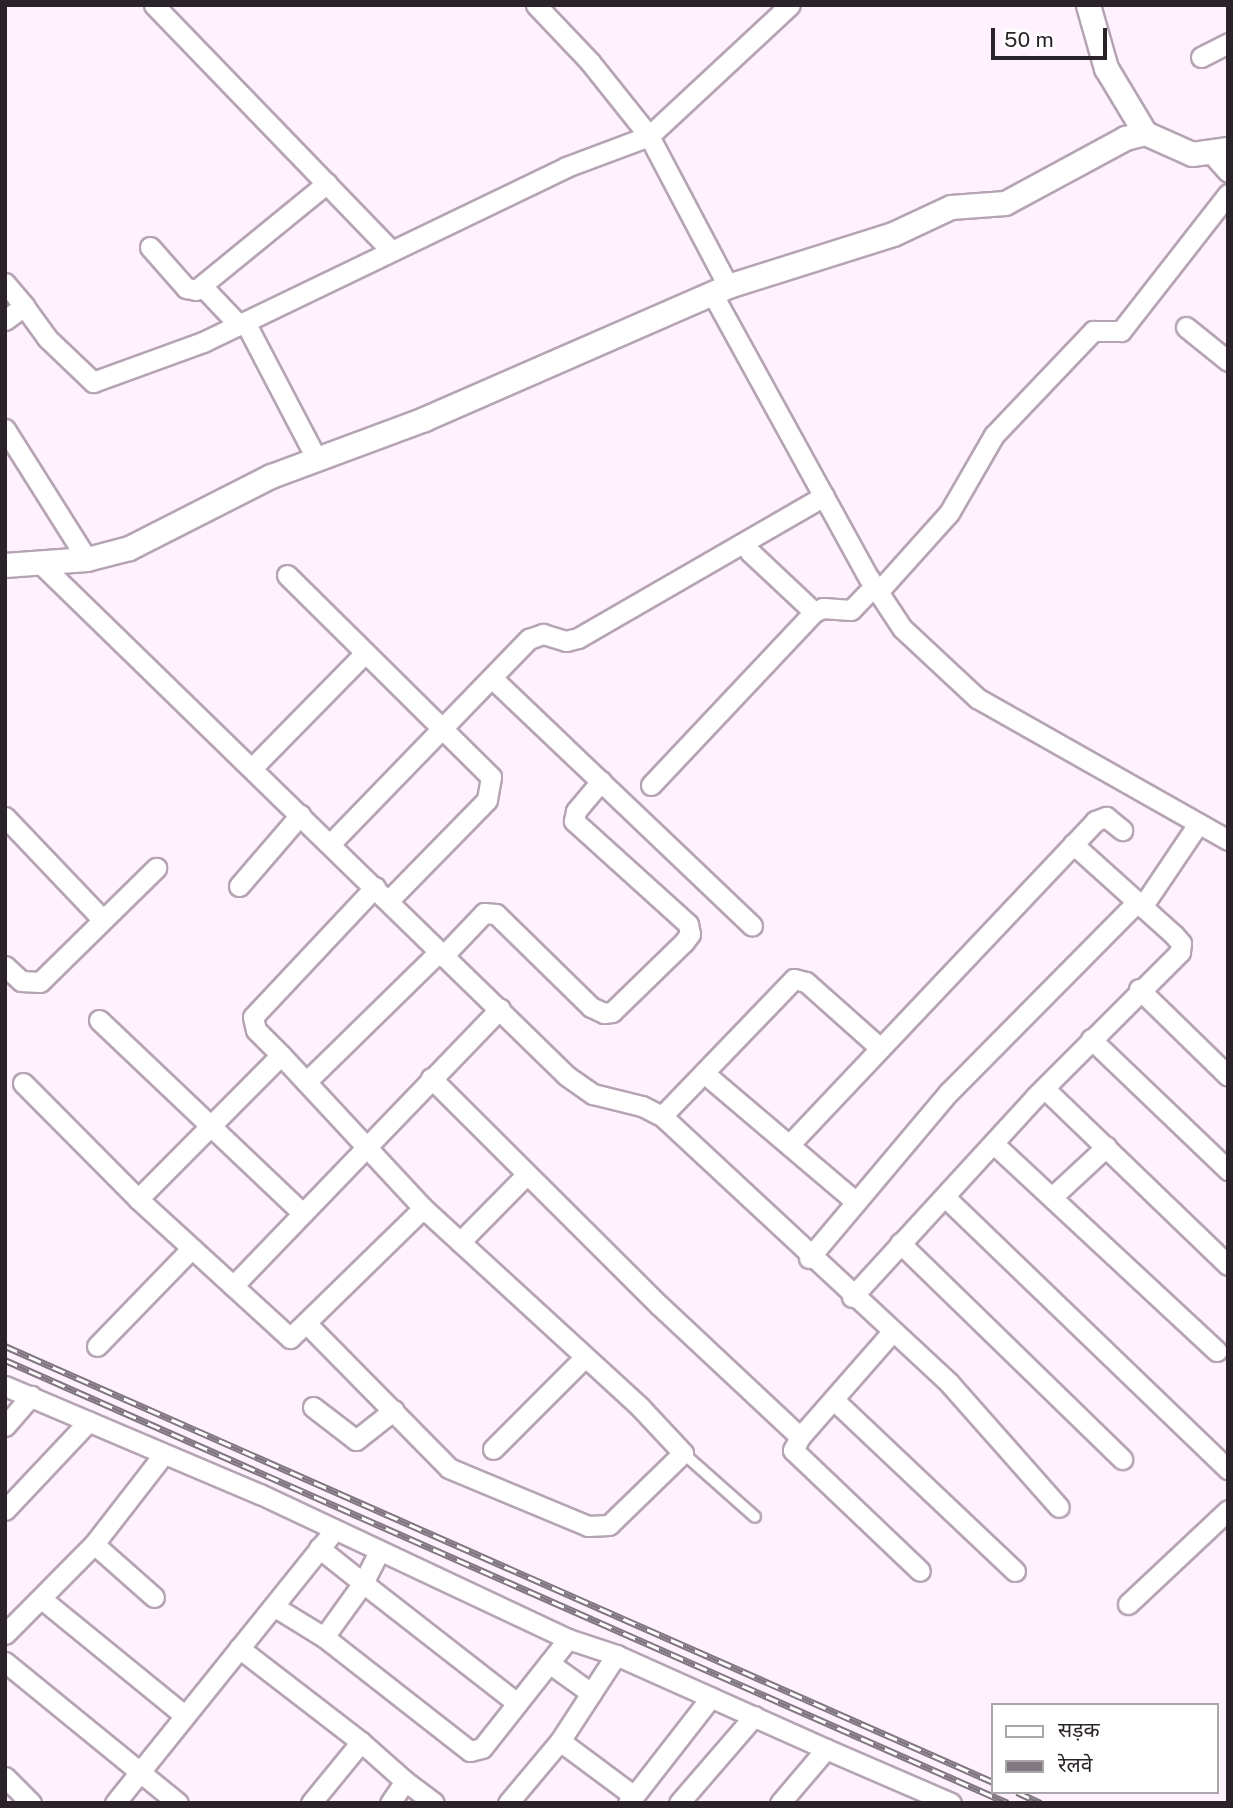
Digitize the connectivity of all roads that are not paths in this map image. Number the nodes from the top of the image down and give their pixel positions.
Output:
1 (154, 5) edge
2 (536, 5) edge
3 (790, 5) edge
4 (1088, 5) edge
5 (1228, 43) edge
6 (1201, 57) dead end
7 (1145, 133) junction
8 (649, 136) junction
9 (1220, 151) edge
10 (1228, 172) edge
11 (327, 183) junction
12 (1228, 194) edge
13 (150, 247) dead end
14 (390, 249) junction
15 (5, 283) edge
16 (202, 287) junction
17 (720, 289) junction
18 (24, 306) junction
19 (5, 320) edge
20 (242, 323) junction
21 (1186, 327) dead end
22 (1228, 361) edge
23 (5, 429) edge
24 (316, 458) junction
25 (824, 496) junction
26 (749, 551) dead end
27 (87, 559) junction
28 (41, 564) junction
29 (5, 565) edge
30 (287, 575) dead end
31 (876, 589) junction
32 (814, 612) junction
33 (365, 653) junction
34 (492, 678) junction
35 (442, 730) junction
36 (252, 768) junction
37 (601, 781) junction
38 (651, 785) dead end
39 (300, 815) junction
40 (5, 817) edge
41 (1198, 824) junction
42 (1122, 830) dead end
43 (1228, 840) edge
44 (330, 844) junction
45 (1073, 844) junction
46 (156, 867) dead end
47 (239, 886) dead end
48 (382, 894) junction
49 (1140, 904) junction
50 (102, 919) junction
51 (752, 926) dead end
52 (442, 953) junction
53 (5, 965) edge
54 (1139, 989) junction
55 (500, 1009) junction
56 (99, 1020) dead end
57 (1091, 1039) junction
58 (880, 1048) junction
59 (281, 1055) junction
60 (704, 1073) junction
61 (1228, 1076) edge
62 (431, 1078) junction
63 (306, 1082) junction
64 (23, 1083) dead end
65 (1044, 1088) junction
66 (662, 1116) junction
67 (209, 1128) junction
68 (994, 1144) junction
69 (364, 1145) junction
70 (789, 1145) junction
71 (1106, 1147) junction
72 (1228, 1170) edge
73 (527, 1174) junction
74 (945, 1197) junction
75 (1052, 1197) junction
76 (138, 1199) junction
77 (856, 1202) junction
78 (423, 1208) junction
79 (301, 1212) junction
80 (460, 1242) junction
81 (900, 1243) junction
82 (192, 1248) junction
83 (809, 1258) junction
84 (1228, 1265) edge
85 (233, 1286) junction
86 (852, 1297) junction
87 (307, 1324) junction
88 (892, 1332) junction
89 (97, 1346) dead end
90 (1217, 1351) dead end
91 (585, 1357) junction
92 (5, 1386) edge
93 (31, 1396) junction
94 (834, 1400) junction
95 (313, 1407) dead end
96 (394, 1410) junction
97 (89, 1422) junction
98 (5, 1426) edge
99 (800, 1437) junction
100 (493, 1449) dead end
101 (683, 1453) junction
102 (163, 1455) junction
103 (1122, 1459) dead end
104 (1228, 1469) edge
105 (1059, 1507) dead end
106 (5, 1510) edge
107 (1228, 1510) edge
108 (755, 1517) dead end
109 (335, 1529) junction
110 (94, 1544) junction
111 (319, 1548) junction
112 (379, 1551) junction
113 (920, 1571) dead end
114 (1016, 1571) dead end
115 (363, 1583) junction
116 (154, 1597) dead end
117 (43, 1600) junction
118 (1128, 1604) dead end
119 (275, 1607) junction
120 (5, 1634) edge
121 (324, 1637) junction
122 (568, 1639) junction
123 (239, 1648) junction
124 (616, 1655) junction
125 (5, 1662) edge
126 (549, 1663) junction
127 (591, 1693) junction
128 (712, 1697) junction
129 (516, 1702) junction
130 (185, 1716) junction
131 (754, 1716) junction
132 (560, 1741) junction
133 (361, 1742) junction
134 (826, 1749) junction
135 (140, 1772) junction
136 (5, 1777) edge
137 (405, 1782) junction
138 (631, 1799) edge
139 (32, 1803) edge
140 (116, 1803) edge
141 (178, 1803) edge
142 (312, 1803) edge
143 (390, 1803) edge
144 (433, 1803) edge
145 (508, 1803) edge
146 (679, 1803) edge
147 (780, 1803) edge
148 (951, 1803) edge

1 - 11 street
2 - 8 street
3 - 8 street
4 - 7 street
5 - 6 street
7 - 9 street
7 - 17 street
8 - 14 street
8 - 17 street
9 - 10 street
11 - 14 street
11 - 16 street
12 - 31 street
13 - 16 street
14 - 20 street
15 - 18 street
16 - 20 street
17 - 24 street
17 - 25 street
18 - 19 street
18 - 20 street
20 - 24 street
21 - 22 street
23 - 27 street
24 - 27 street
25 - 31 street
25 - 34 street
26 - 32 street
27 - 28 street
28 - 29 street
28 - 36 street
30 - 33 street
31 - 32 street
31 - 41 street
32 - 38 street
33 - 35 street
33 - 36 street
34 - 35 street
34 - 37 street
35 - 44 street
35 - 48 street
36 - 39 street
37 - 51 street
37 - 52 street
39 - 44 street
39 - 47 street
40 - 50 street
41 - 43 street
41 - 49 street
42 - 45 street
44 - 48 street
45 - 49 street
45 - 58 street
46 - 50 street
48 - 52 street
48 - 59 street
49 - 54 street
49 - 77 street
50 - 53 street
52 - 55 street
52 - 63 street
54 - 57 street
54 - 61 street
55 - 62 street
55 - 66 street
56 - 67 street
57 - 65 street
57 - 72 street
58 - 60 street
58 - 70 street
59 - 63 street
59 - 67 street
60 - 66 street
60 - 70 street
62 - 69 street
62 - 73 street
63 - 69 street
64 - 76 street
65 - 68 street
65 - 71 street
66 - 83 street
67 - 76 street
67 - 79 street
68 - 74 street
68 - 75 street
69 - 78 street
69 - 79 street
70 - 77 street
71 - 75 street
71 - 84 street
73 - 80 street
73 - 99 street
74 - 81 street
74 - 104 street
75 - 90 street
76 - 82 street
77 - 83 street
78 - 80 street
78 - 87 street
79 - 85 street
80 - 91 street
81 - 86 street
81 - 103 street
82 - 85 street
82 - 89 street
83 - 86 street
85 - 87 street
86 - 88 street
87 - 96 street
88 - 94 street
88 - 105 street
91 - 100 street
91 - 101 street
92 - 93 street
93 - 97 street
93 - 98 street
94 - 99 street
94 - 114 street
95 - 96 street
96 - 101 street
97 - 102 street
97 - 106 street
99 - 113 street
101 - 108 lane
102 - 109 street
102 - 110 street
107 - 118 street
109 - 111 street
109 - 112 street
110 - 116 street
110 - 117 street
111 - 115 street
111 - 119 street
112 - 115 street
112 - 122 street
115 - 121 street
115 - 129 street
117 - 120 street
117 - 130 street
119 - 121 street
119 - 123 street
121 - 129 street
122 - 124 street
122 - 126 street
123 - 130 street
123 - 133 street
124 - 127 street
124 - 128 street
125 - 135 street
126 - 127 street
126 - 129 street
127 - 132 street
128 - 131 street
128 - 138 street
130 - 135 street
131 - 134 street
131 - 146 street
132 - 138 street
132 - 145 street
133 - 137 street
133 - 142 street
134 - 147 street
134 - 148 street
135 - 140 street
135 - 141 street
136 - 139 street
137 - 143 street
137 - 144 street

